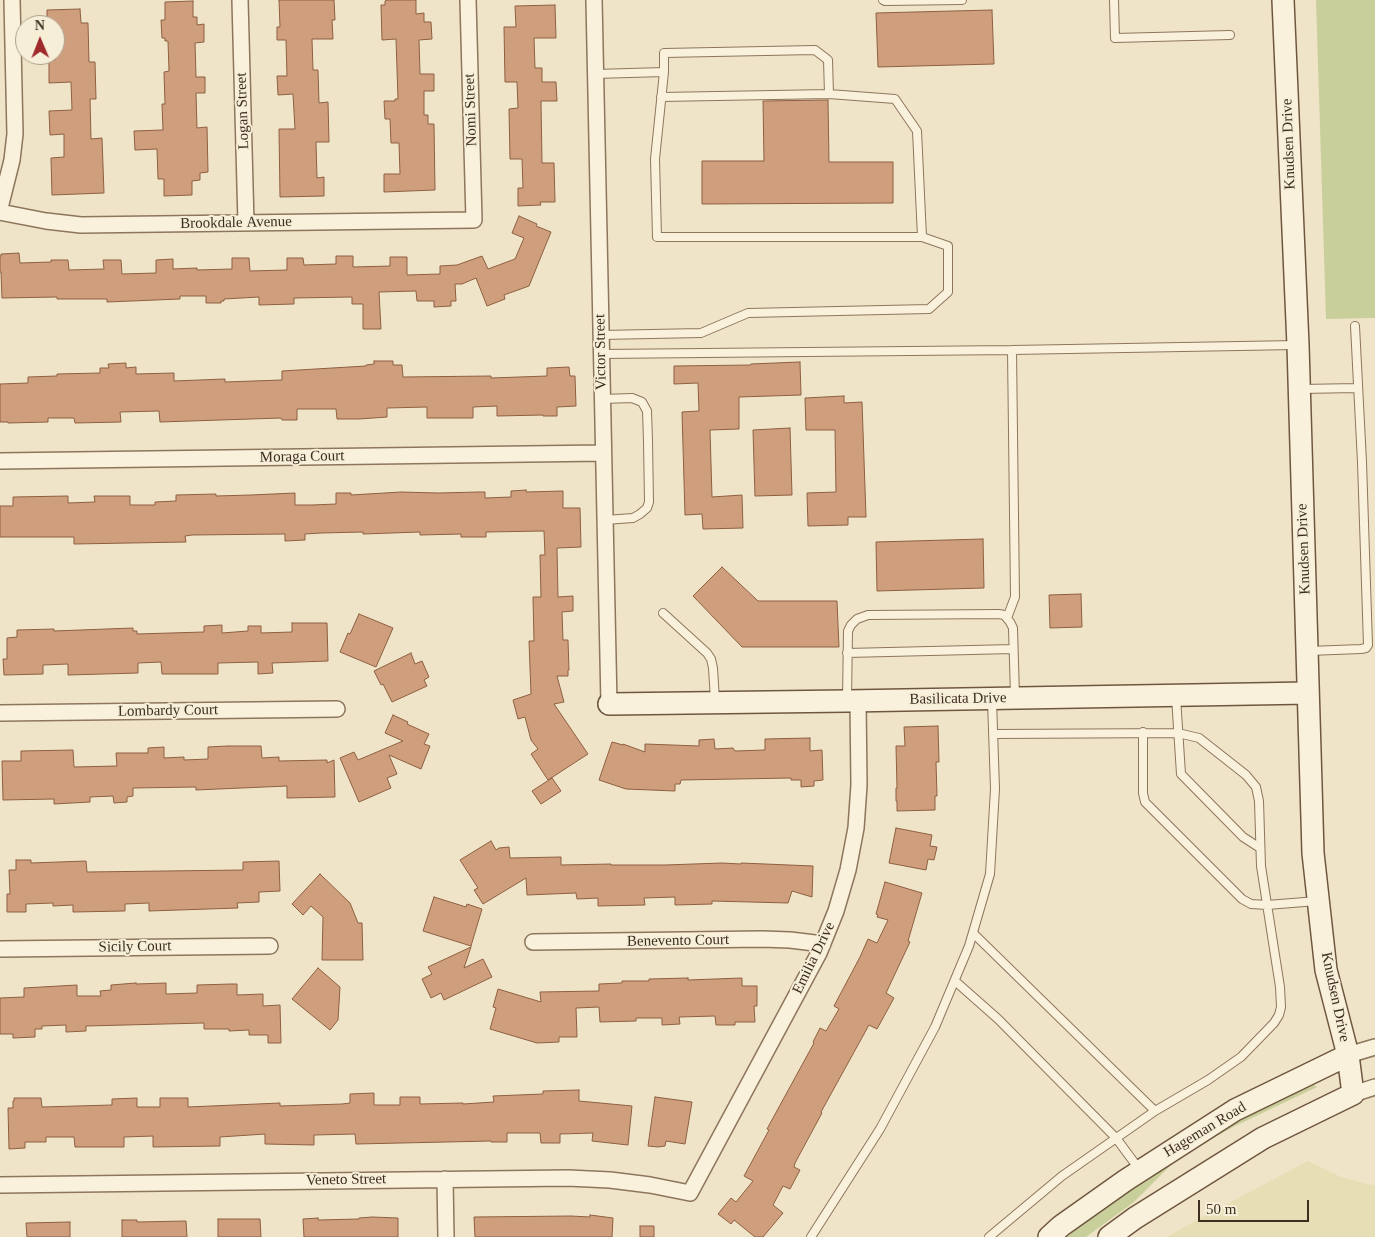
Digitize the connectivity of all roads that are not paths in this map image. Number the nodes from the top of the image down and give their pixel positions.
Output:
1 (12, 0) edge
2 (240, 0) edge
3 (468, 0) edge
4 (594, 0) edge
5 (882, 0) edge
6 (962, 0) edge
7 (1114, 0) edge
8 (1283, 0) edge
9 (1230, 35) dead end
10 (664, 72) junction
11 (595, 74) junction
12 (829, 94) junction
13 (661, 97) junction
14 (0, 208) edge
15 (0, 212) edge
16 (474, 220) joint
17 (246, 223) junction
18 (922, 237) junction
19 (1355, 326) dead end
20 (601, 335) junction
21 (1298, 345) junction
22 (1012, 350) junction
23 (601, 354) junction
24 (1357, 388) junction
25 (1299, 389) junction
26 (602, 399) junction
27 (603, 453) junction
28 (0, 461) edge
29 (605, 520) junction
30 (663, 612) dead end
31 (1007, 618) junction
32 (1366, 648) junction
33 (1375, 648) edge
34 (1013, 649) junction
35 (1307, 651) junction
36 (847, 652) junction
37 (1308, 693) junction
38 (1176, 695) junction
39 (992, 698) junction
40 (1016, 698) junction
41 (852, 701) junction
42 (715, 702) junction
43 (609, 704) joint
44 (337, 709) dead end
45 (0, 713) edge
46 (1143, 732) junction
47 (1178, 733) junction
48 (993, 734) junction
49 (1260, 848) junction
50 (1319, 901) junction
51 (1267, 905) junction
52 (973, 933) junction
53 (533, 942) dead end
54 (823, 944) junction
55 (270, 946) dead end
56 (0, 949) edge
57 (955, 982) junction
58 (1375, 1047) edge
59 (1348, 1055) junction
60 (1375, 1087) edge
61 (1352, 1094) junction
62 (1155, 1111) junction
63 (1116, 1138) junction
64 (1140, 1171) junction
65 (445, 1179) junction
66 (0, 1185) edge
67 (690, 1193) joint
68 (446, 1237) edge
69 (811, 1237) edge
70 (989, 1237) edge
71 (1049, 1237) edge
72 (1109, 1237) edge

1 - 14 street
2 - 17 street, Logan Street
3 - 16 street, Nomi Street
4 - 11 street, Victor Street
5 - 6 lane
7 - 9 lane
8 - 21 main road, Knudsen Drive
10 - 11 lane
10 - 12 lane
10 - 13 lane
11 - 20 street, Victor Street
12 - 13 lane
12 - 18 lane
13 - 18 lane
15 - 17 street, Brookdale Avenue
16 - 17 street, Brookdale Avenue
18 - 20 lane
19 - 24 lane
20 - 23 street, Victor Street
21 - 22 lane
21 - 25 main road, Knudsen Drive
22 - 23 lane
22 - 31 lane
23 - 26 street, Victor Street
24 - 25 lane
24 - 32 lane
25 - 35 main road, Knudsen Drive
26 - 27 street, Victor Street
26 - 29 lane
27 - 28 street, Moraga Court
27 - 29 street, Victor Street
29 - 43 street, Victor Street
30 - 42 lane
31 - 34 lane
31 - 36 lane
32 - 33 lane
32 - 35 lane
34 - 36 lane
34 - 40 lane
35 - 37 main road, Knudsen Drive
36 - 41 lane
37 - 38 main road, Basilicata Drive
37 - 50 main road, Knudsen Drive
38 - 40 main road, Basilicata Drive
38 - 47 lane
39 - 40 main road, Basilicata Drive
39 - 41 main road, Basilicata Drive
39 - 48 lane
41 - 42 main road, Basilicata Drive
41 - 54 street, Emilia Drive
42 - 43 main road, Basilicata Drive
44 - 45 street, Lombardy Court
46 - 47 lane
46 - 48 lane
46 - 51 lane
47 - 49 lane
47 - 49 lane
48 - 52 lane
49 - 51 lane
50 - 51 lane
50 - 59 main road, Knudsen Drive
51 - 62 lane
52 - 57 lane
52 - 62 lane
53 - 54 street, Benevento Court
54 - 67 street, Emilia Drive
55 - 56 street, Sicily Court
57 - 63 lane
57 - 69 lane
58 - 59 street, Hageman Road
59 - 61 main road, Knudsen Drive
59 - 64 main road, Hageman Road
60 - 61 street
61 - 72 main road
62 - 63 lane
63 - 64 lane
63 - 70 lane
64 - 71 main road, Hageman Road
65 - 66 street, Veneto Street
65 - 67 street, Veneto Street
65 - 68 street

